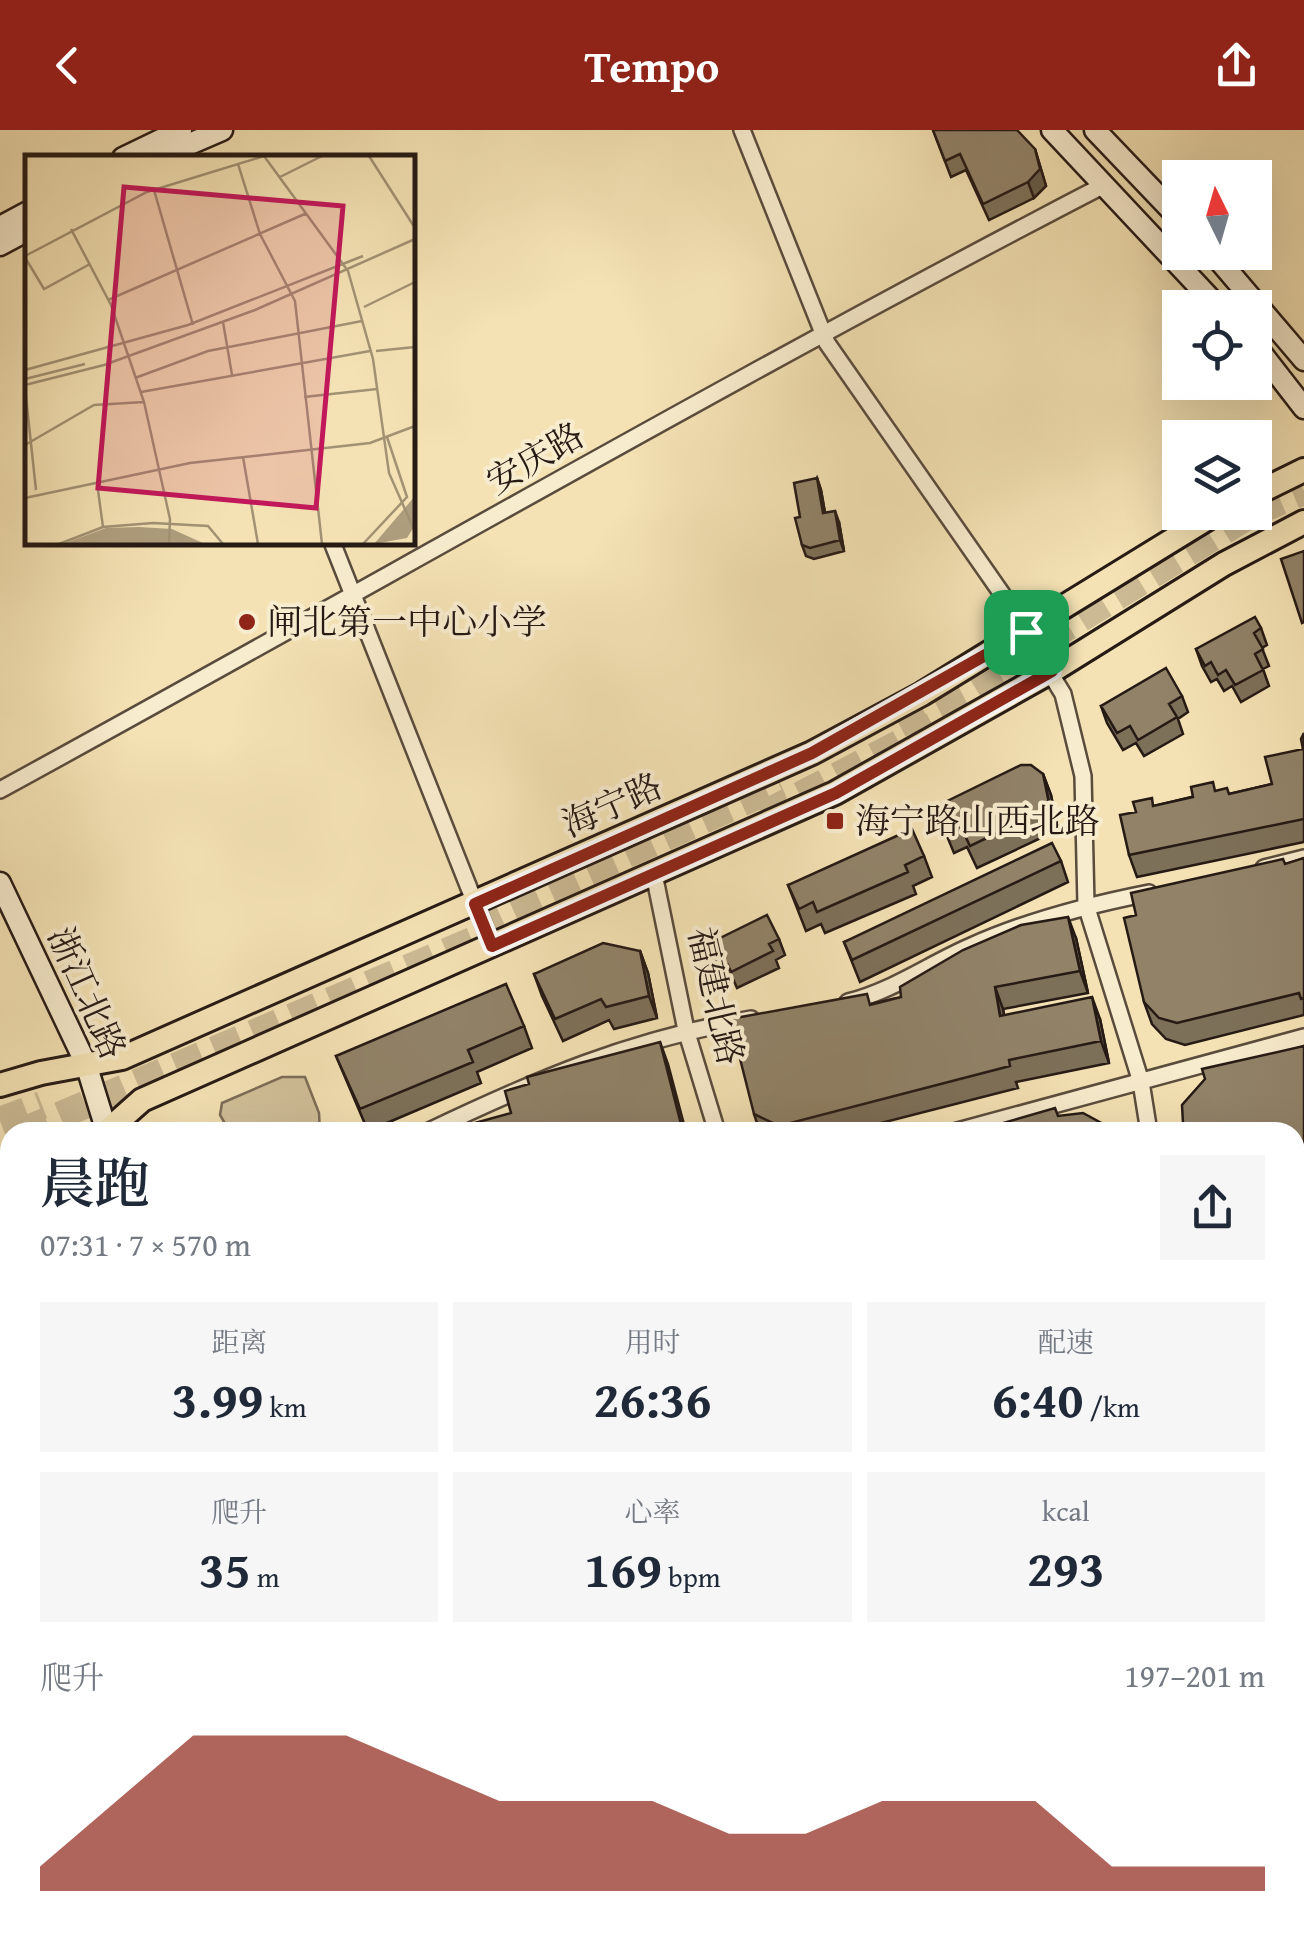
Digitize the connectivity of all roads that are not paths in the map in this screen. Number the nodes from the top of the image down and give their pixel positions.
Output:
1 (222, 130) edge
2 (742, 130) edge
3 (1052, 130) edge
4 (1095, 130) edge
5 (184, 141) edge
6 (134, 155) edge
7 (162, 155) edge
8 (1104, 185) junction
9 (1162, 200) edge
10 (25, 214) edge
11 (0, 227) edge
12 (25, 232) edge
13 (0, 245) edge
14 (1227, 270) edge
15 (1202, 290) edge
16 (823, 334) junction
17 (1304, 360) edge
18 (1272, 367) edge
19 (1304, 408) edge
20 (1304, 470) edge
21 (1272, 486) edge
22 (1304, 522) edge
23 (1189, 530) edge
24 (333, 545) edge
25 (352, 598) junction
26 (1026, 632) junction
27 (1052, 671) junction
28 (0, 790) edge
29 (1304, 858) edge
30 (1250, 871) edge
31 (654, 874) junction
32 (0, 883) edge
33 (1160, 890) edge
34 (475, 904) junction
35 (1086, 905) junction
36 (492, 946) junction
37 (822, 1007) edge
38 (764, 1016) edge
39 (686, 1030) junction
40 (1304, 1037) edge
41 (86, 1064) junction
42 (1141, 1082) junction
43 (0, 1086) edge
44 (103, 1122) edge
45 (117, 1122) edge
46 (448, 1122) edge
47 (713, 1122) edge
48 (991, 1122) edge
49 (1147, 1122) edge

1 - 5 main road
2 - 16 street
3 - 8 main road
4 - 9 main road
5 - 6 main road
5 - 7 main road
8 - 15 main road
8 - 16 street, 安庆路
10 - 11 main road
12 - 13 main road
14 - 17 main road
16 - 25 street, 安庆路
16 - 26 street
18 - 19 main road
20 - 21 main road
22 - 27 main road
23 - 26 main road, 海宁路
24 - 25 street
25 - 28 street, 安庆路
25 - 34 street
26 - 27 street
26 - 34 main road, 海宁路
27 - 31 main road
27 - 35 street
29 - 30 street
31 - 36 main road
31 - 39 street, 福建北路
32 - 41 main road, 浙江北路
33 - 35 street
34 - 36 street
34 - 41 main road, 海宁路
35 - 37 street
35 - 42 street
36 - 45 main road
38 - 39 street
39 - 46 street
39 - 47 street, 福建北路
40 - 42 street
41 - 43 main road, 海宁路
41 - 44 main road, 浙江北路
42 - 48 street
42 - 49 street

